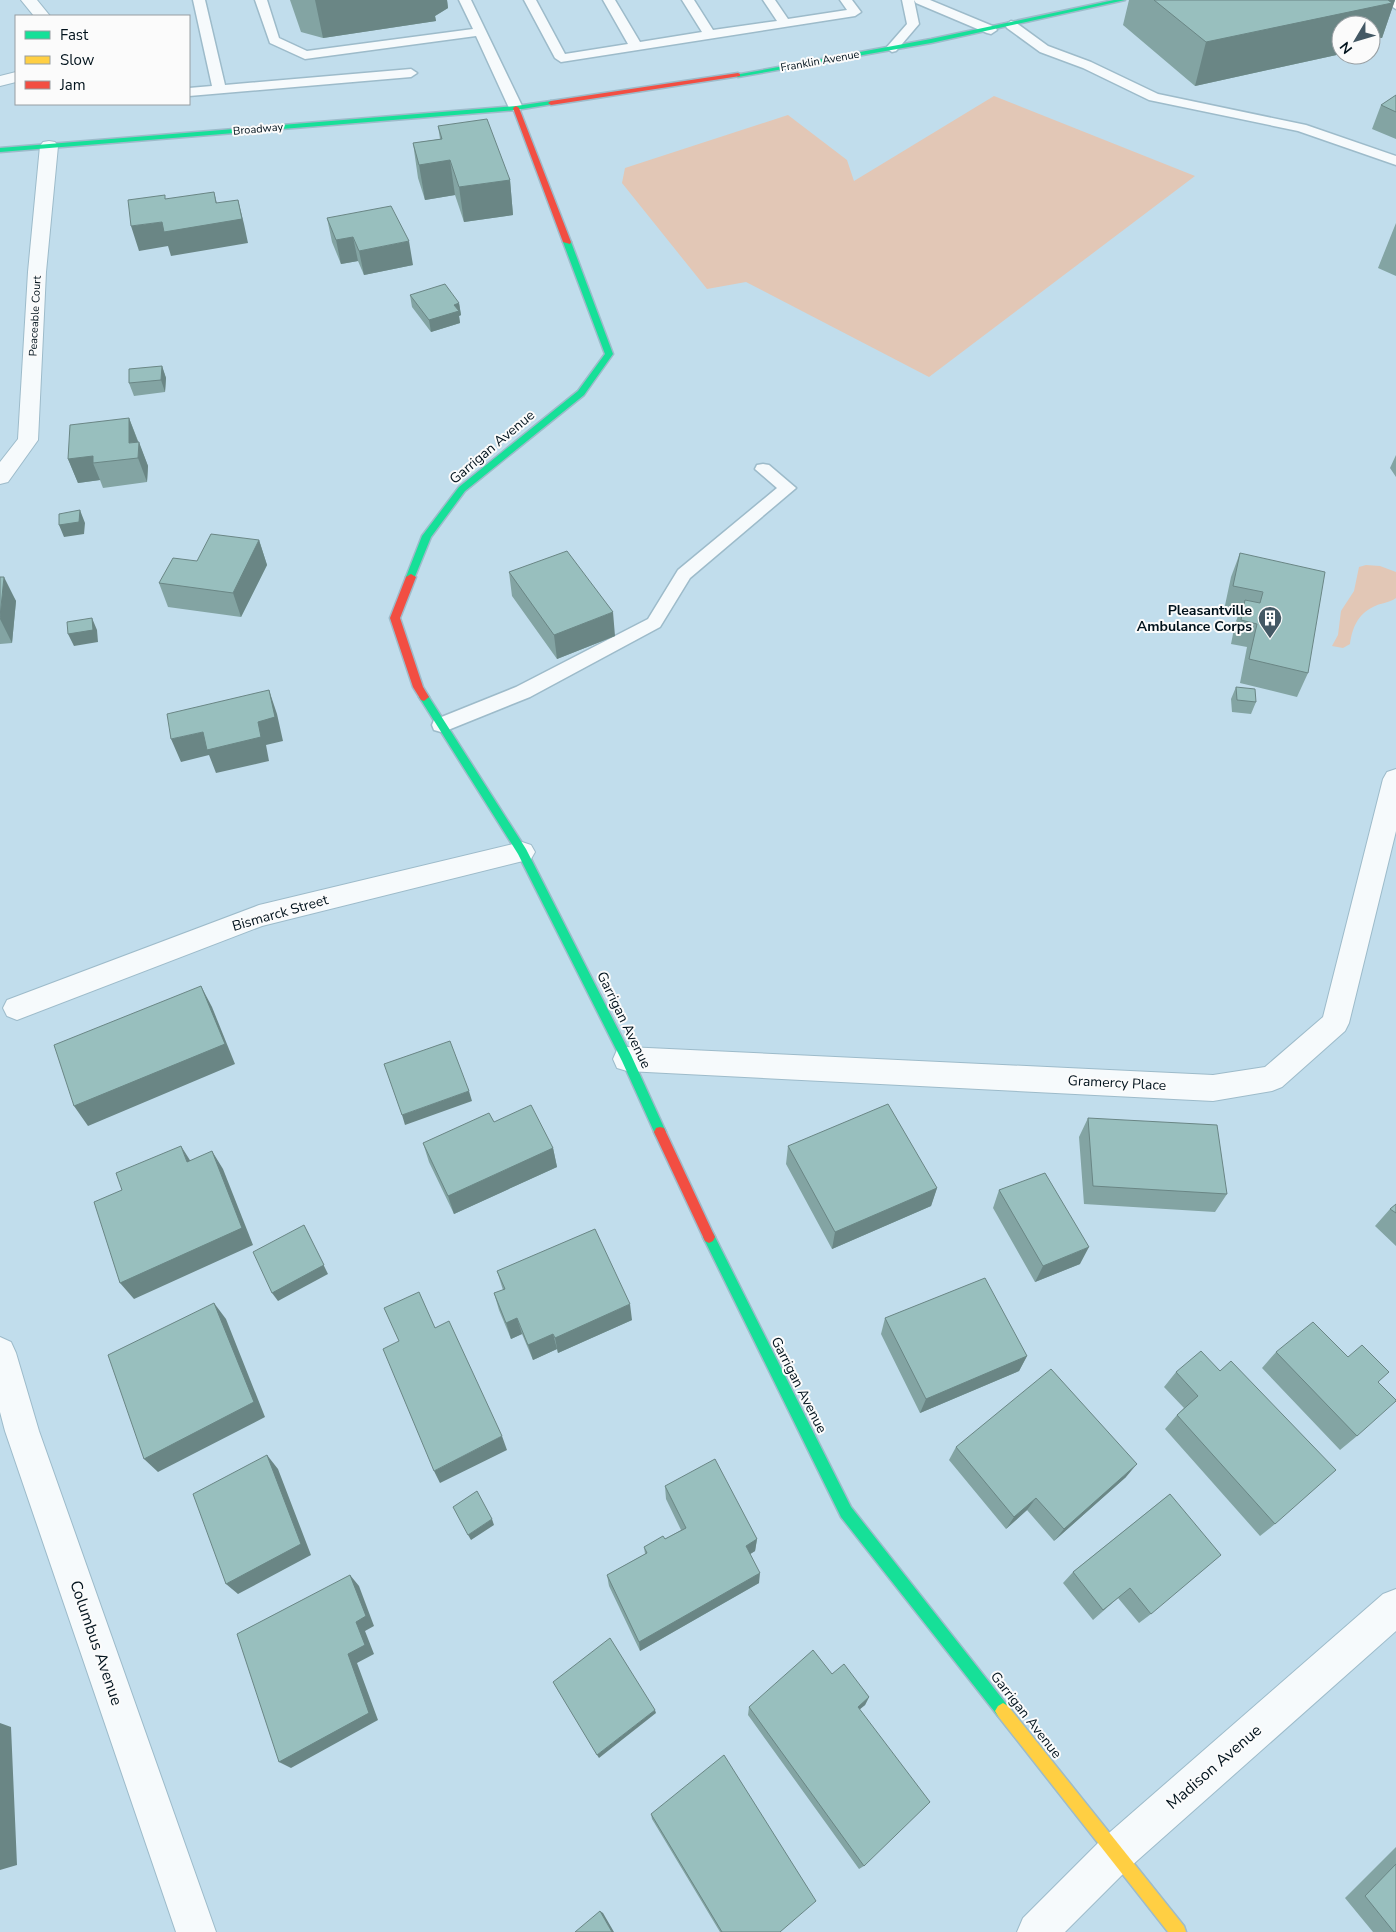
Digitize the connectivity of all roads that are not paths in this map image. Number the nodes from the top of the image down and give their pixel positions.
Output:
1 (29, 0) edge
2 (200, 0) edge
3 (261, 0) edge
4 (465, 0) edge
5 (530, 0) edge
6 (608, 0) edge
7 (688, 0) edge
8 (768, 0) edge
9 (846, 0) edge
10 (908, 0) edge
11 (920, 0) edge
12 (1122, 0) edge
13 (1387, 0) edge
14 (1396, 5) edge
15 (41, 15) edge
16 (785, 23) junction
17 (1011, 25) junction
18 (991, 30) junction
19 (480, 32) junction
20 (710, 35) junction
21 (636, 46) junction
22 (892, 48) junction
23 (309, 68) junction
24 (412, 73) dead end
25 (15, 77) edge
26 (0, 81) edge
27 (220, 89) junction
28 (190, 92) edge
29 (516, 108) junction
30 (49, 146) junction
31 (0, 150) edge
32 (1396, 161) edge
33 (763, 469) dead end
34 (0, 477) edge
35 (442, 725) junction
36 (1396, 780) edge
37 (522, 852) junction
38 (17, 1008) dead end
39 (627, 1059) junction
40 (0, 1353) edge
41 (1396, 1607) edge
42 (1116, 1853) junction
43 (196, 1932) edge
44 (1037, 1932) edge
45 (1178, 1932) edge

1 - 15 street
2 - 27 lane
3 - 23 lane
4 - 19 lane
5 - 21 lane
6 - 21 lane
7 - 20 lane
8 - 16 lane
9 - 16 lane
10 - 22 lane
11 - 18 lane
12 - 17 street, Franklin Avenue
13 - 14 lane
16 - 20 lane
17 - 18 street, Franklin Avenue
17 - 32 lane
18 - 22 street, Franklin Avenue
19 - 23 lane
19 - 29 lane
20 - 21 lane
22 - 29 street, Franklin Avenue
23 - 24 lane
23 - 27 lane
25 - 26 street
27 - 28 lane
29 - 30 street, Broadway
29 - 35 street, Garrigan Avenue
30 - 31 street, Broadway
30 - 34 street, Peaceable Court
33 - 35 lane
35 - 37 street, Garrigan Avenue
36 - 39 street, Gramercy Place
37 - 38 street, Bismarck Street
37 - 39 street, Garrigan Avenue
39 - 42 street, Garrigan Avenue
40 - 43 street, Columbus Avenue
41 - 42 street, Madison Avenue
42 - 44 street, Madison Avenue
42 - 45 street, Garrigan Avenue

